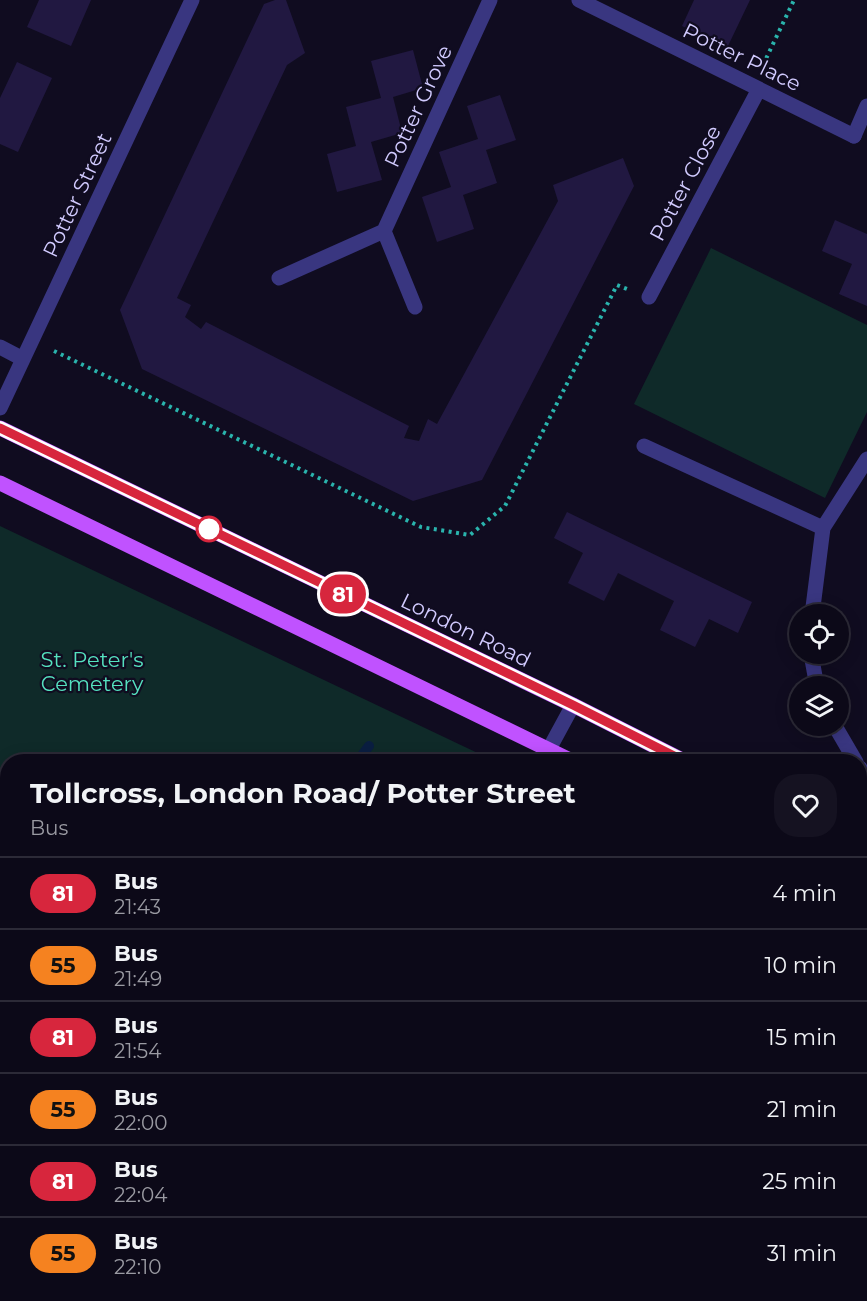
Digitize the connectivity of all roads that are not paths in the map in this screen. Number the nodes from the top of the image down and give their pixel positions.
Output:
1 (192, 0) edge
2 (490, 0) edge
3 (579, 0) edge
4 (756, 88) junction
5 (867, 106) edge
6 (384, 231) junction
7 (279, 278) dead end
8 (649, 297) road end
9 (415, 307) dead end
10 (0, 347) edge
11 (23, 359) junction
12 (0, 408) edge
13 (0, 428) edge
14 (644, 446) dead end
15 (867, 459) edge
16 (0, 483) edge
17 (823, 528) junction
18 (813, 604) edge
19 (573, 705) junction
20 (841, 736) edge
21 (542, 754) edge
22 (547, 754) edge
23 (670, 754) edge
24 (851, 754) edge

1 - 11 street, Potter Street
2 - 6 street, Potter Grove
3 - 4 street, Potter Place
4 - 5 street, Potter Place
4 - 8 street, Potter Close
6 - 7 street
6 - 9 street
10 - 11 street
11 - 12 street, Potter Street
13 - 19 main road, London Road
14 - 17 street
15 - 17 street
16 - 21 main road
17 - 18 street
19 - 22 street
19 - 23 main road, London Road
20 - 24 street

